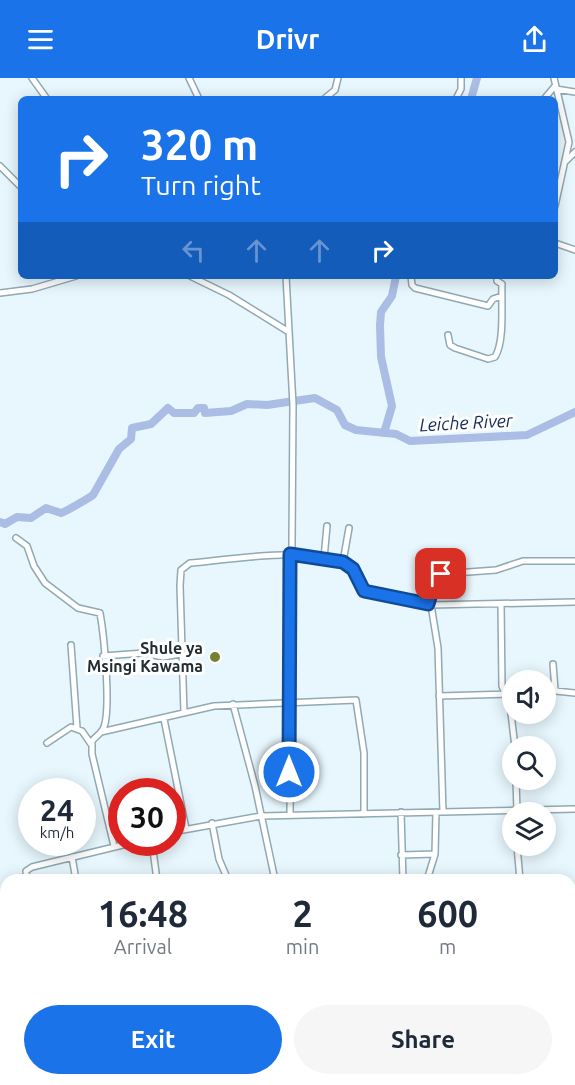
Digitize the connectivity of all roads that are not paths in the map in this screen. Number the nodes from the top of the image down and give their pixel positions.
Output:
1 (32, 78) edge
2 (189, 78) edge
3 (338, 78) edge
4 (461, 78) edge
5 (554, 78) edge
6 (556, 88) junction
7 (575, 92) edge
8 (45, 96) edge
9 (198, 96) edge
10 (328, 96) edge
11 (458, 96) edge
12 (547, 96) edge
13 (575, 152) edge
14 (564, 163) junction
15 (0, 166) edge
16 (18, 184) edge
17 (558, 192) edge
18 (558, 244) edge
19 (575, 250) edge
20 (64, 279) edge
21 (195, 279) edge
22 (202, 279) edge
23 (286, 279) edge
24 (411, 279) edge
25 (497, 279) edge
26 (201, 283) junction
27 (0, 293) edge
28 (502, 296) junction
29 (289, 332) junction
30 (448, 335) dead end
31 (327, 526) dead end
32 (349, 528) dead end
33 (16, 538) dead end
34 (290, 554) junction
35 (324, 558) junction
36 (575, 561) edge
37 (343, 562) junction
38 (575, 602) edge
39 (501, 604) junction
40 (430, 605) junction
41 (71, 645) dead end
42 (181, 654) junction
43 (103, 656) junction
44 (553, 664) dead end
45 (553, 670) edge
46 (502, 680) edge
47 (556, 690) edge
48 (575, 693) edge
49 (502, 695) edge
50 (439, 696) junction
51 (289, 703) junction
52 (233, 704) junction
53 (184, 713) junction
54 (164, 719) junction
55 (77, 728) junction
56 (101, 732) junction
57 (47, 742) dead end
58 (91, 744) junction
59 (176, 778) edge
60 (575, 809) edge
61 (556, 810) edge
62 (401, 812) junction
63 (440, 812) junction
64 (502, 812) edge
65 (364, 814) junction
66 (290, 815) junction
67 (261, 816) junction
68 (108, 819) edge
69 (212, 823) junction
70 (186, 829) edge
71 (108, 848) edge
72 (435, 854) junction
73 (401, 855) junction
74 (154, 856) edge
75 (518, 856) edge
76 (72, 857) junction
77 (26, 874) edge
78 (75, 874) edge
79 (157, 874) edge
80 (225, 874) edge
81 (274, 874) edge
82 (403, 874) edge
83 (429, 874) edge
84 (519, 874) edge

1 - 8 street
2 - 9 street
3 - 10 street
4 - 11 street
5 - 6 street
6 - 7 street
6 - 12 street
6 - 14 street
13 - 14 street
14 - 17 street
15 - 16 street
18 - 19 street
20 - 27 street
21 - 26 street
22 - 26 street
23 - 29 street
24 - 28 street
25 - 28 street
26 - 29 street
28 - 30 street
29 - 34 street
31 - 35 street
32 - 37 street
33 - 43 street
34 - 35 street
34 - 42 street
34 - 51 street
35 - 37 street
36 - 40 street
37 - 40 street
38 - 39 street
39 - 40 street
39 - 46 street
40 - 50 street
41 - 55 street
42 - 43 street
42 - 53 street
43 - 56 street
44 - 45 street
47 - 48 street
49 - 50 street
50 - 63 street
51 - 52 street
51 - 65 street
51 - 66 street
52 - 53 street
52 - 67 street
53 - 54 street
54 - 56 street
54 - 59 street
55 - 57 street
55 - 58 street
56 - 58 street
58 - 68 street
60 - 61 street
62 - 63 street
62 - 65 street
62 - 73 street
63 - 64 street
63 - 72 street
65 - 66 street
66 - 67 street
67 - 69 street
67 - 81 street
69 - 70 street
69 - 80 street
71 - 76 street
72 - 73 street
72 - 83 street
73 - 82 street
74 - 79 street
75 - 84 street
76 - 77 street
76 - 78 street

